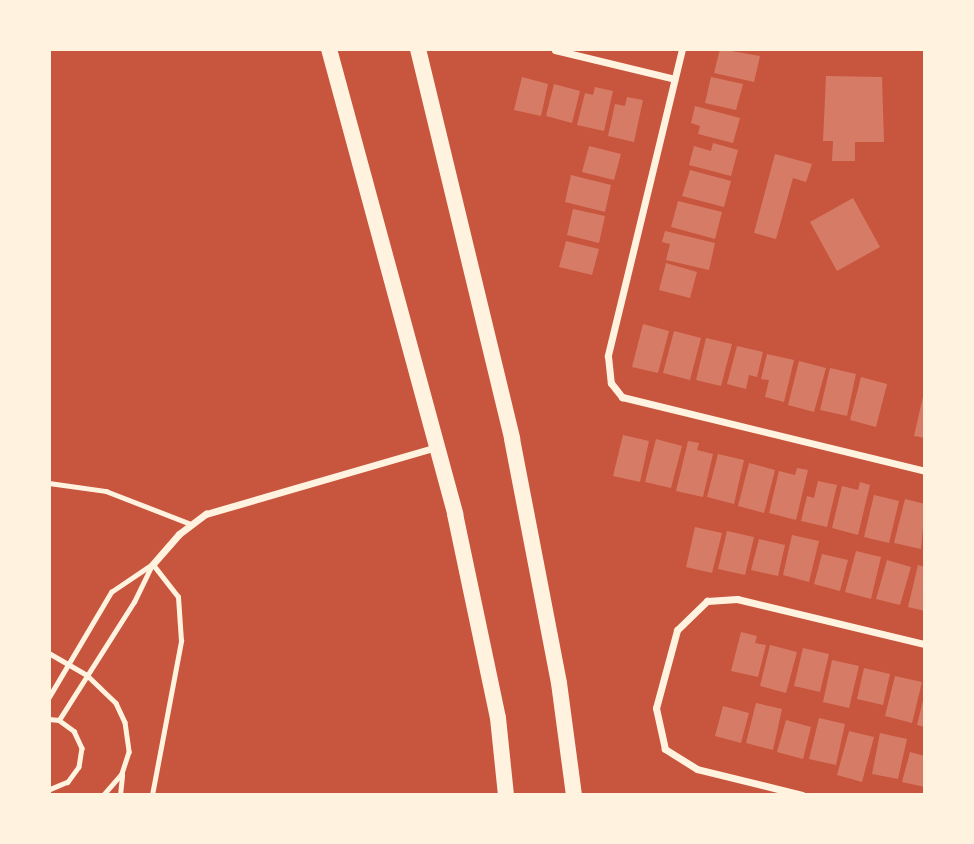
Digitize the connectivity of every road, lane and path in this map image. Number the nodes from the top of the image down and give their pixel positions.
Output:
1 (329, 49) edge
2 (418, 49) edge
3 (681, 49) edge
4 (555, 50) edge
5 (675, 79) junction
6 (438, 447) junction
7 (925, 471) edge
8 (49, 483) edge
9 (192, 525) junction
10 (152, 565) junction
11 (925, 644) edge
12 (49, 653) edge
13 (69, 665) junction
14 (87, 675) junction
15 (49, 697) edge
16 (49, 719) edge
17 (59, 720) junction
18 (122, 775) junction
19 (49, 790) edge
20 (104, 795) edge
21 (120, 795) edge
22 (152, 795) edge
23 (506, 795) edge
24 (574, 795) edge
25 (802, 795) edge

1 - 6 highway
2 - 24 highway
3 - 5 street
4 - 5 street
5 - 7 street
6 - 9 street
6 - 23 highway
8 - 9 lane
9 - 10 street
10 - 13 lane
10 - 14 lane
10 - 22 lane
11 - 25 street
12 - 13 lane
13 - 14 lane
13 - 15 lane
14 - 17 lane
14 - 18 lane
16 - 17 lane
17 - 19 lane
18 - 20 lane
18 - 21 lane

